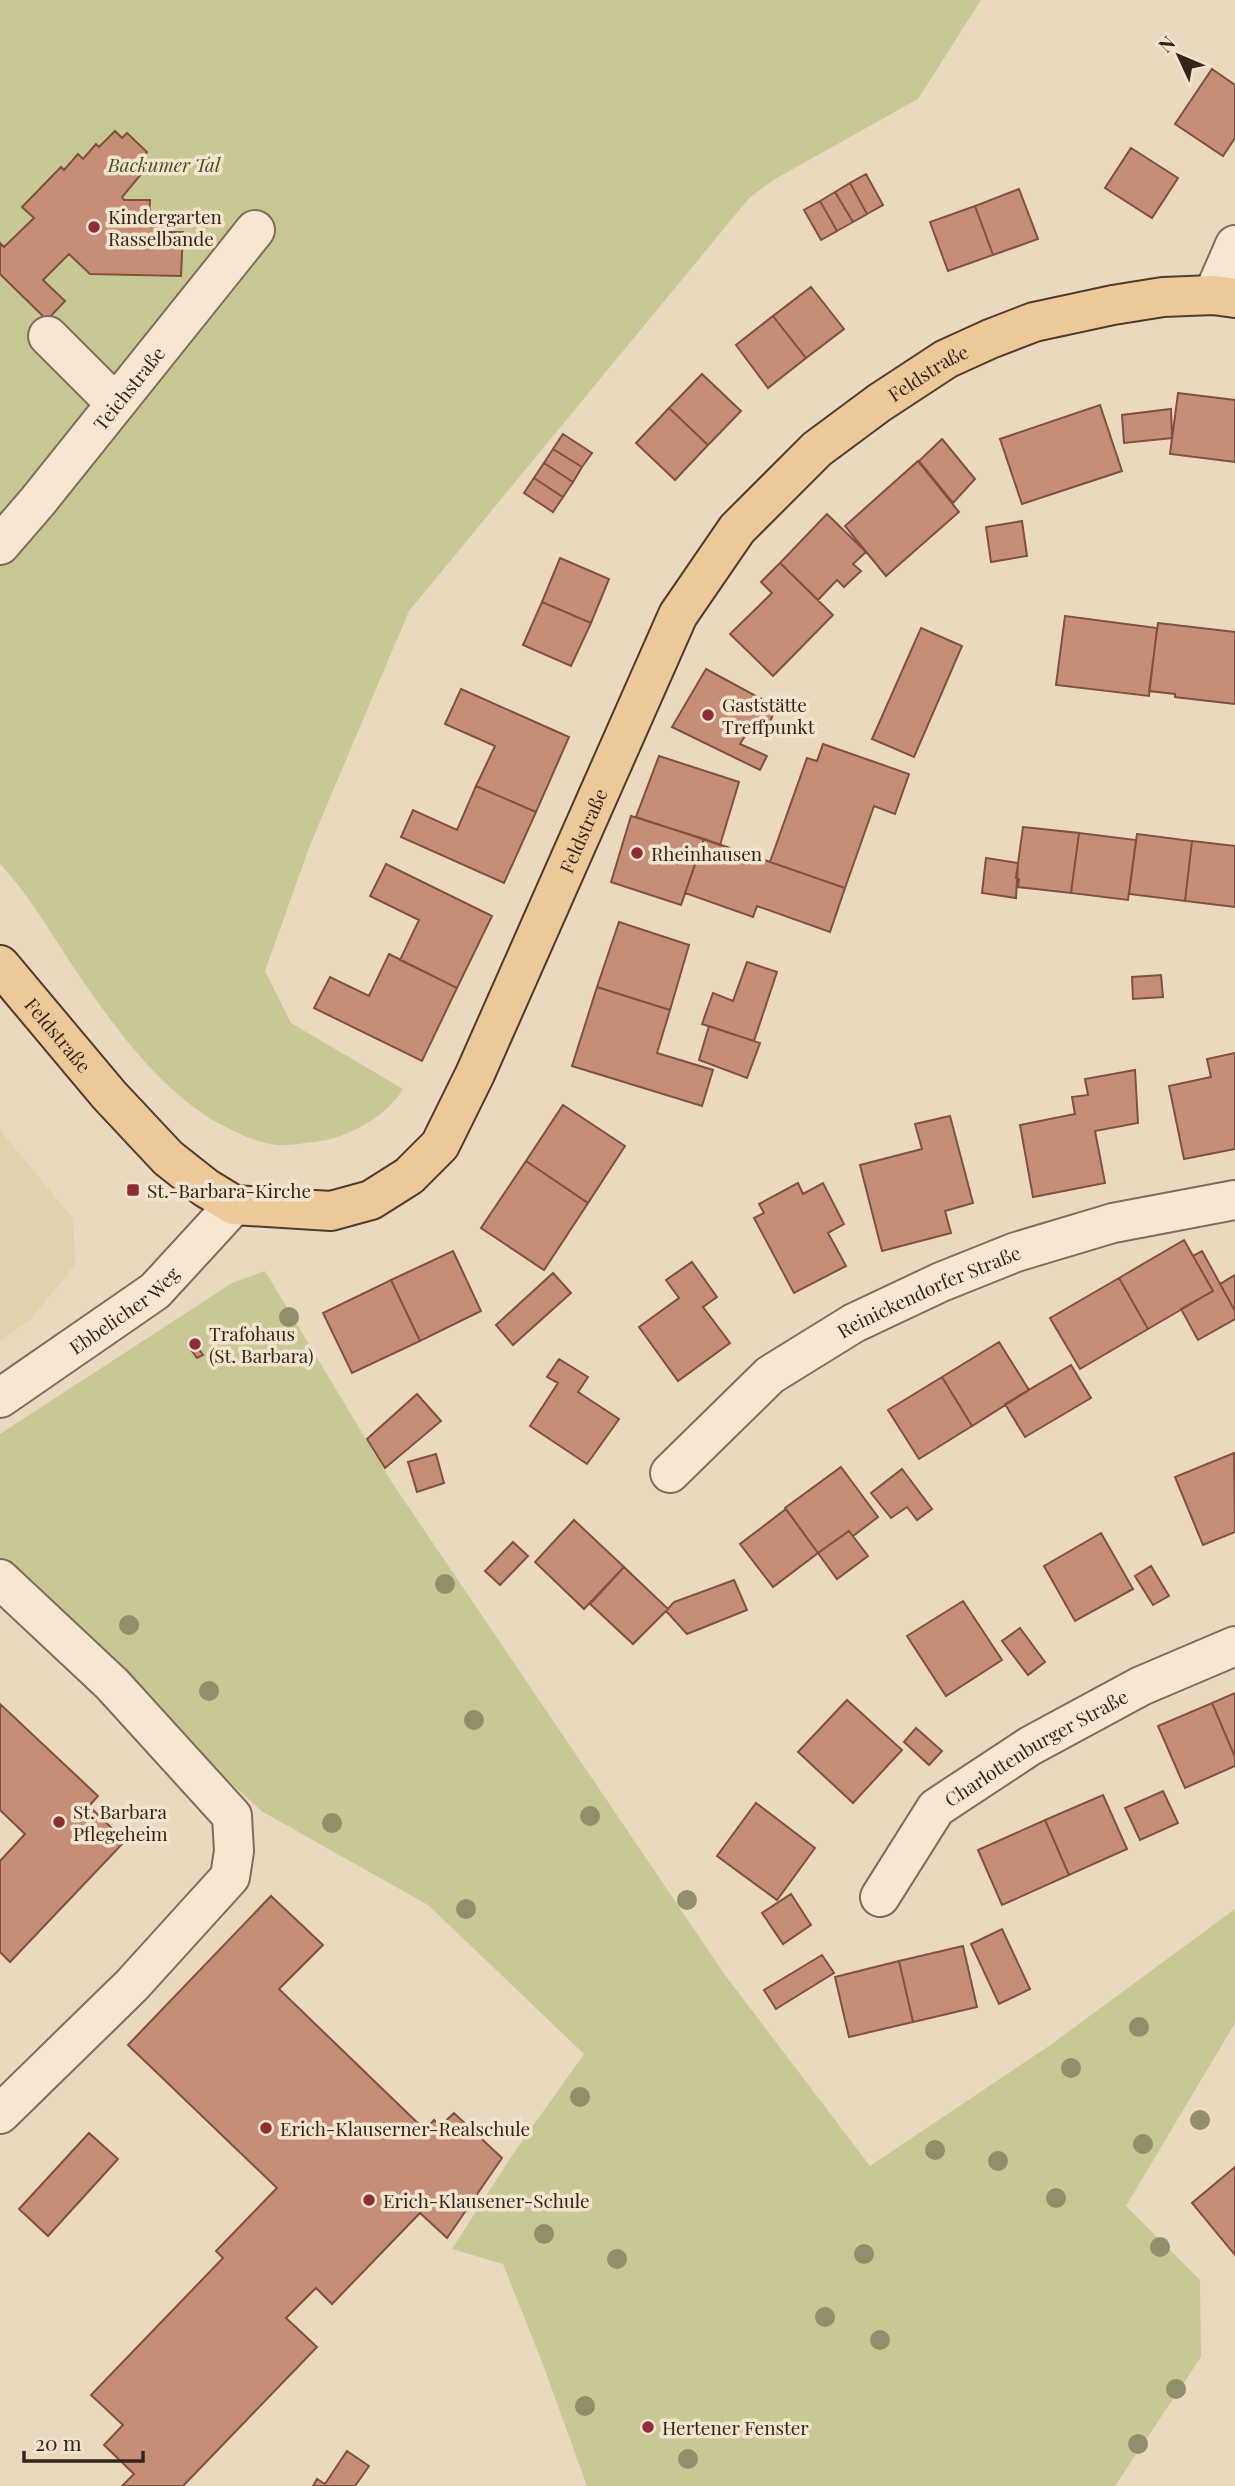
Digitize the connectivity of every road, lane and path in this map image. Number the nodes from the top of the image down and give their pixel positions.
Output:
1 (254, 230) dead end
2 (1235, 246) edge
3 (1224, 297) edge
4 (48, 336) dead end
5 (115, 403) junction
6 (0, 545) edge
7 (0, 965) edge
8 (1235, 1200) edge
9 (234, 1205) junction
10 (0, 1398) edge
11 (670, 1473) dead end
12 (0, 1579) edge
13 (1235, 1646) edge
14 (880, 1897) dead end
15 (0, 2114) edge

1 - 5 street, Teichstraße
2 - 3 street
3 - 9 main road, Feldstraße
4 - 5 street
5 - 6 street, Teichstraße
7 - 9 main road, Feldstraße
8 - 11 street, Reinickendorfer Straße
9 - 10 street, Ebbelicher Weg
12 - 15 street
13 - 14 street, Charlottenburger Straße

